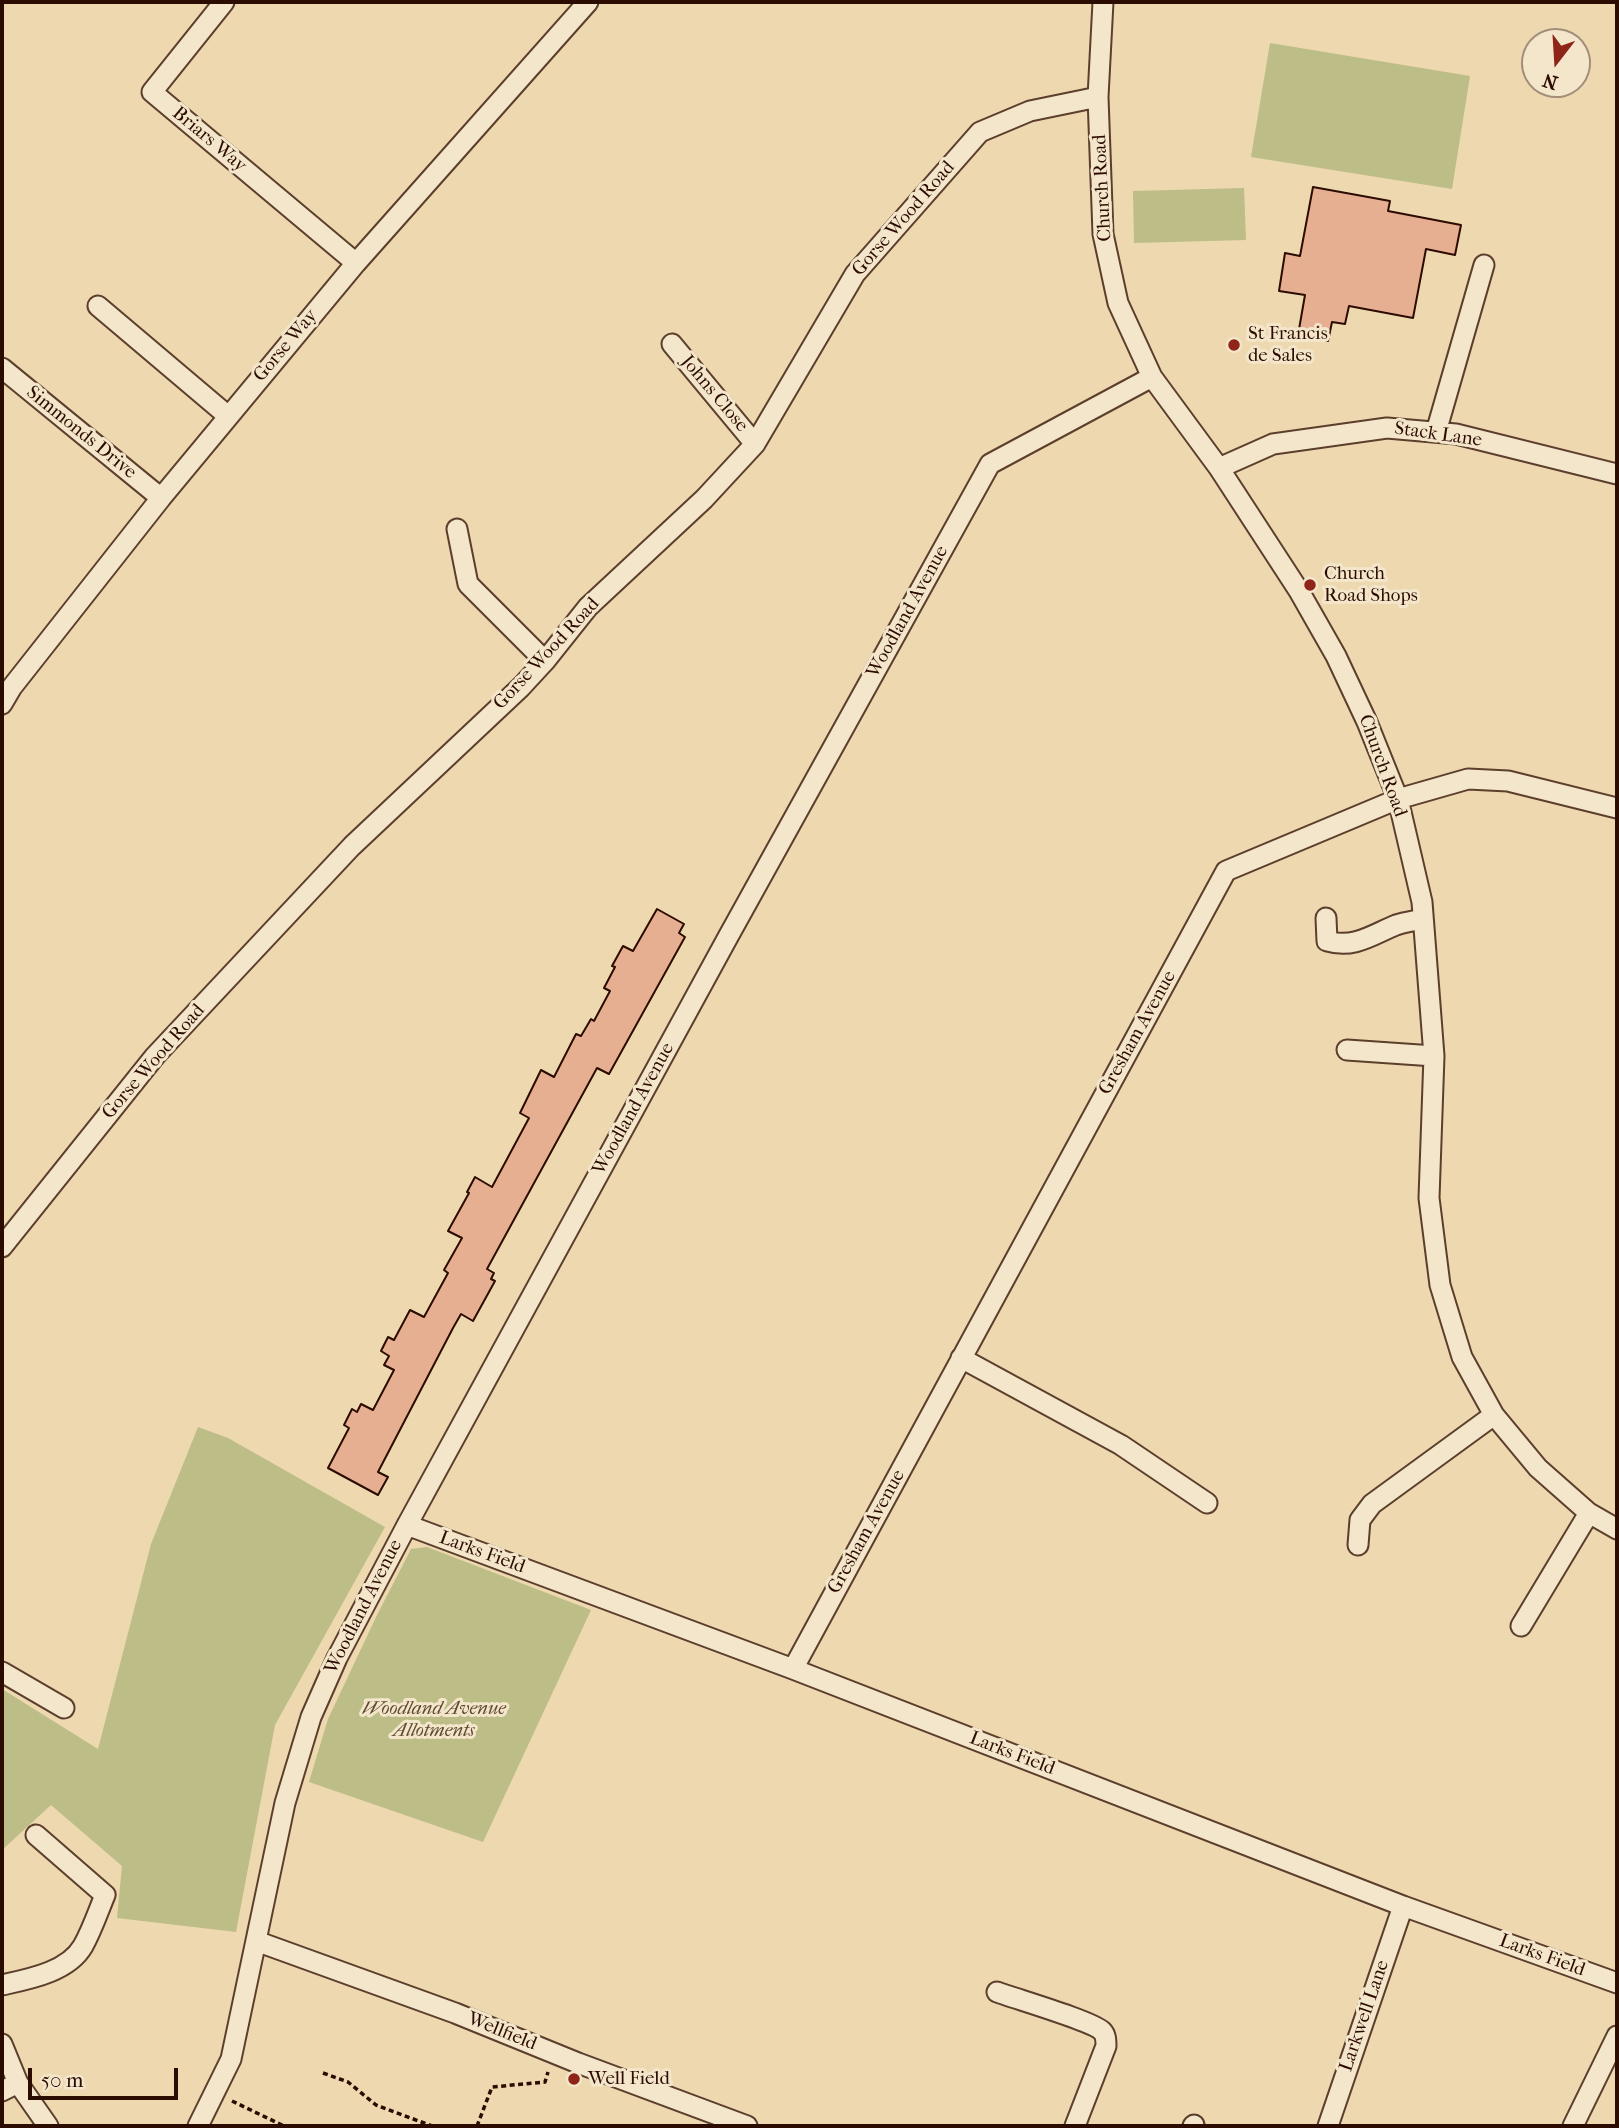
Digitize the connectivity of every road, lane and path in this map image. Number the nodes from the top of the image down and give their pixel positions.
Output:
1 (225, 2) edge
2 (588, 2) edge
3 (1103, 2) edge
4 (1098, 97) junction
5 (356, 263) junction
6 (1484, 265) dead end
7 (98, 306) dead end
8 (672, 344) dead end
9 (2, 368) edge
10 (1152, 377) junction
11 (228, 416) junction
12 (1436, 432) junction
13 (755, 444) junction
14 (1219, 468) junction
15 (1617, 474) edge
16 (161, 498) junction
17 (457, 529) dead end
18 (545, 661) junction
19 (2, 704) edge
20 (1398, 799) junction
21 (1617, 808) edge
22 (1326, 918) dead end
23 (1423, 919) junction
24 (1347, 1050) dead end
25 (1434, 1056) junction
26 (2, 1247) edge
27 (961, 1358) junction
28 (1494, 1415) junction
29 (1207, 1503) dead end
30 (1588, 1513) junction
31 (407, 1525) junction
32 (1617, 1530) edge
33 (1358, 1545) dead end
34 (1521, 1626) dead end
35 (793, 1669) junction
36 (2, 1672) edge
37 (64, 1708) dead end
38 (36, 1835) dead end
39 (1403, 1906) junction
40 (256, 1941) junction
41 (1617, 1983) edge
42 (2, 1985) edge
43 (998, 1992) dead end
44 (1617, 2036) edge
45 (2, 2044) edge
46 (555, 2054) junction
47 (323, 2073) dead end
48 (10, 2087) edge
49 (215, 2092) junction
50 (48, 2126) edge
51 (198, 2126) edge
52 (284, 2126) edge
53 (432, 2126) edge
54 (477, 2126) edge
55 (747, 2126) edge
56 (1075, 2126) edge
57 (1328, 2126) edge
58 (1573, 2126) edge

1 - 5 street, Briars Way
2 - 5 street, Gorse Way
3 - 4 street, Church Road
4 - 10 street, Church Road
4 - 13 street, Gorse Wood Road
5 - 11 street, Gorse Way
6 - 12 street
7 - 11 street
8 - 13 street, Johns Close
9 - 16 street, Simmonds Drive
10 - 14 street, Church Road
10 - 31 street, Woodland Avenue
11 - 16 street, Gorse Way
12 - 14 street, Stack Lane
12 - 15 street, Stack Lane
13 - 18 street, Gorse Wood Road
14 - 20 street, Church Road
16 - 19 street, Gorse Way
17 - 18 street
18 - 26 street, Gorse Wood Road
20 - 21 street, Gresham Avenue
20 - 23 street, Church Road
20 - 27 street, Gresham Avenue
22 - 23 street
23 - 25 street, Church Road
24 - 25 street
25 - 28 street, Church Road
27 - 29 street
27 - 35 street, Gresham Avenue
28 - 30 street, Church Road
28 - 33 street
30 - 32 street, Church Road
30 - 34 street
31 - 35 street, Larks Field
31 - 40 street, Woodland Avenue
35 - 39 street, Larks Field
36 - 37 street
38 - 42 street
39 - 41 street, Larks Field
39 - 57 street, Larkwell Lane
40 - 46 street, Wellfield
40 - 49 street, Woodland Avenue
43 - 56 street
44 - 58 street
45 - 48 street
46 - 54 path
46 - 55 street, Wellfield
47 - 53 path
48 - 50 street
49 - 51 street, Woodland Avenue
49 - 52 path

